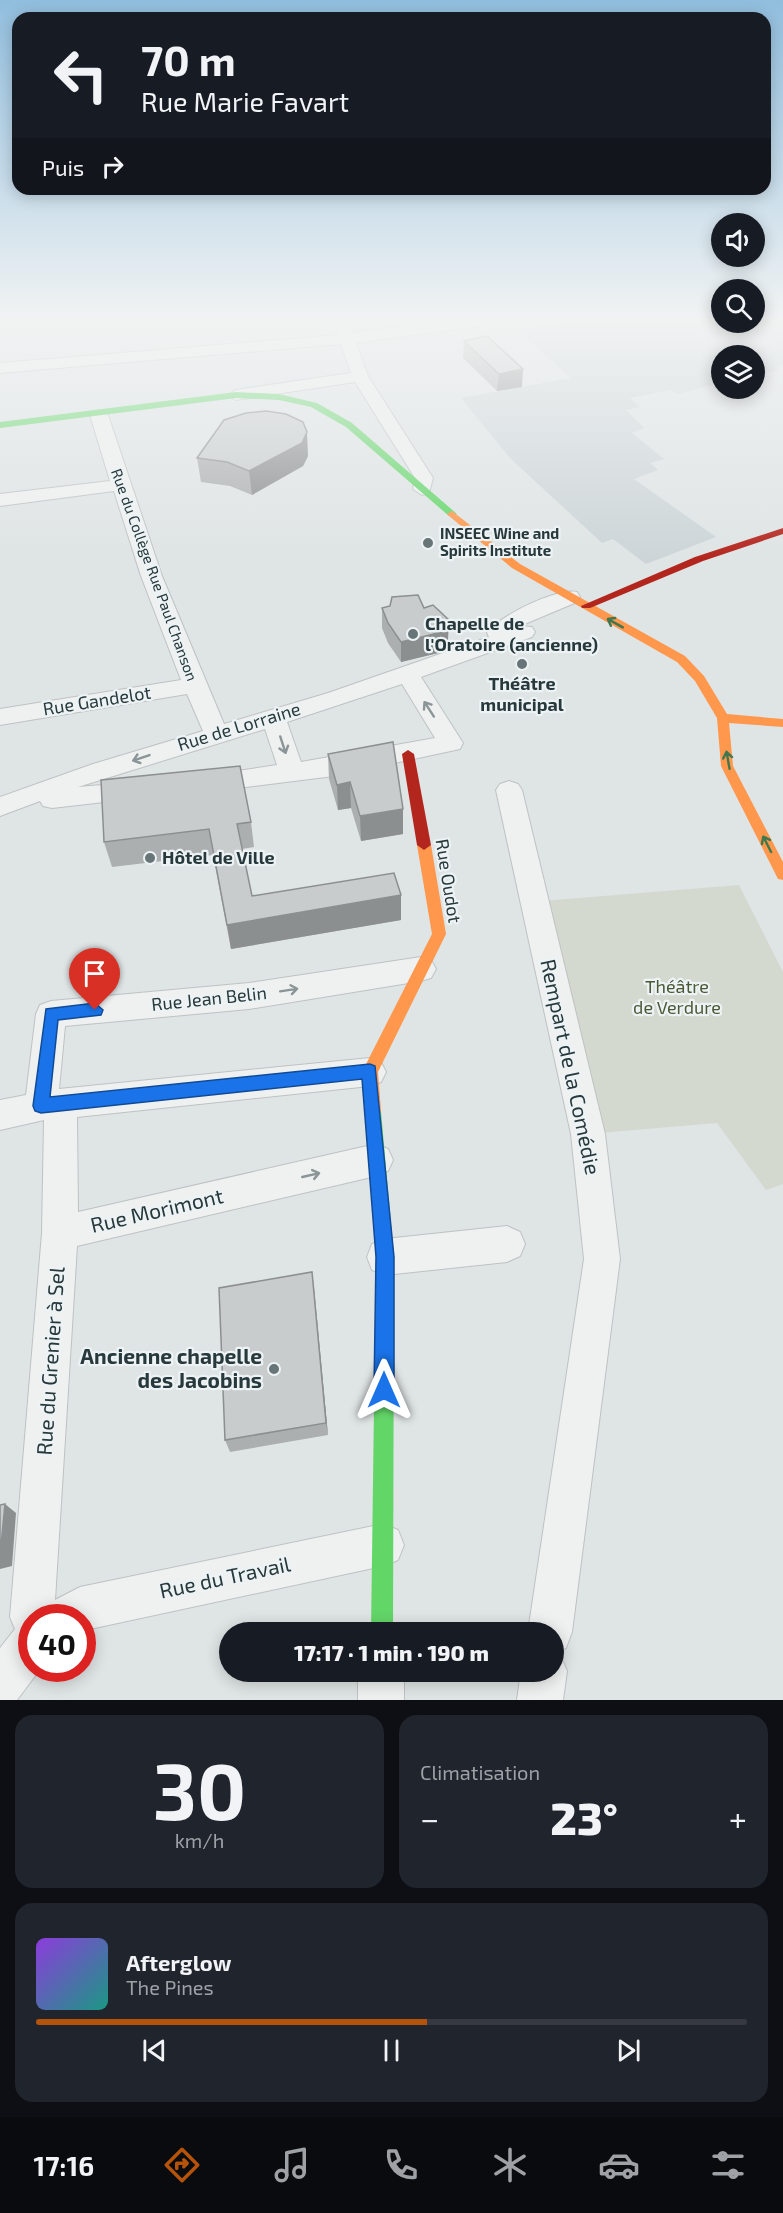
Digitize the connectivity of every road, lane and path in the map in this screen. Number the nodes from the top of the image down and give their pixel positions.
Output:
1 (199, 400) edge
2 (306, 400) edge
3 (375, 400) edge
4 (99, 415) junction
5 (0, 425) edge
6 (120, 485) junction
7 (422, 489) junction
8 (0, 500) edge
9 (783, 531) edge
10 (532, 576) junction
11 (636, 585) junction
12 (580, 597) junction
13 (479, 648) junction
14 (681, 659) junction
15 (407, 674) junction
16 (193, 685) junction
17 (0, 717) edge
18 (274, 718) junction
19 (723, 718) junction
20 (783, 723) edge
21 (216, 733) junction
22 (408, 754) junction
23 (292, 773) junction
24 (509, 790) dead end
25 (6, 804) edge
26 (783, 875) edge
27 (421, 969) junction
28 (370, 1071) junction
29 (51, 1105) junction
30 (0, 1115) edge
31 (376, 1160) junction
32 (60, 1233) junction
33 (507, 1244) dead end
34 (385, 1257) junction
35 (383, 1545) junction
36 (33, 1604) edge
37 (96, 1606) edge
38 (382, 1622) edge
39 (551, 1622) edge
40 (18, 1655) edge
41 (381, 1682) edge
42 (542, 1682) edge
43 (0, 1685) edge
44 (381, 1700) edge
45 (540, 1700) edge

1 - 4 main road
2 - 7 main road
3 - 7 street
4 - 5 main road
4 - 6 street, Rue du Collège Rue Paul Chanson
6 - 8 street
6 - 16 street, Rue du Collège Rue Paul Chanson
7 - 10 main road
9 - 11 main road
10 - 12 main road
10 - 12 main road
11 - 12 main road
11 - 12 main road
11 - 14 main road
12 - 13 street, Rue de Lorraine
12 - 13 street, Rue de Lorraine
14 -> 12 main road
13 - 15 street, Rue de Lorraine
14 - 19 main road
15 - 18 street, Rue de Lorraine
22 -> 15 street
16 - 17 street, Rue Gandelot
16 - 21 street, Rue du Collège Rue Paul Chanson
18 - 21 street, Rue de Lorraine
18 -> 23 street
19 - 20 main road
26 -> 19 main road
21 -> 25 street, Rue de Lorraine
22 - 23 street
22 - 27 main road, Rue Oudot
23 - 25 street
24 - 39 street, Rempart de la Comédie
27 - 28 main road, Rue Oudot
29 -> 27 street, Rue Jean Belin
28 - 29 street
28 - 31 main road
29 - 30 street
29 - 32 street, Rue du Grenier à Sel
32 -> 31 street, Rue Morimont
31 - 34 main road
32 - 36 street, Rue du Grenier à Sel
33 - 34 street
34 - 35 main road
35 - 37 street, Rue du Travail
35 - 38 main road
40 - 43 street
41 - 44 street
42 - 45 street

